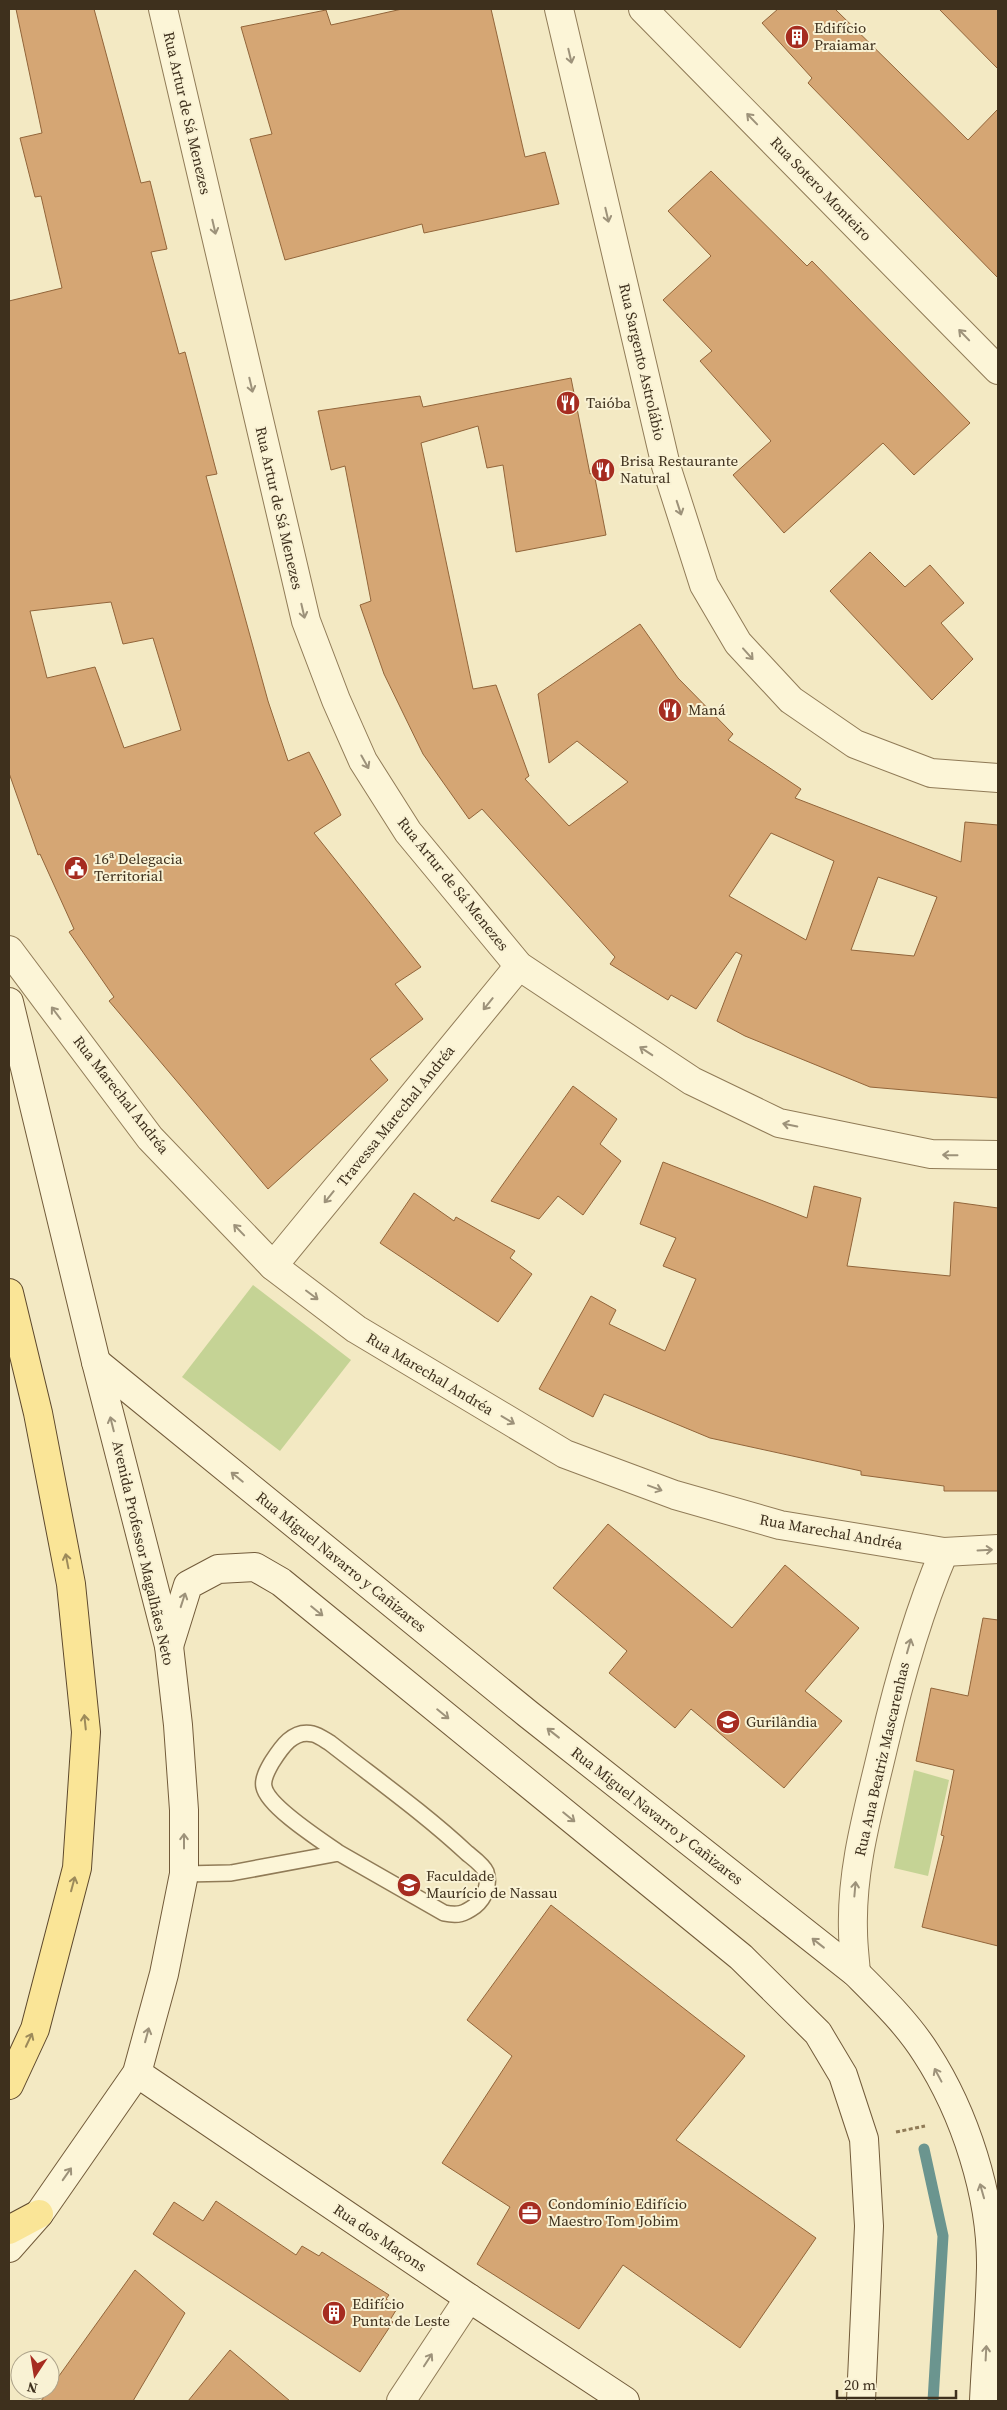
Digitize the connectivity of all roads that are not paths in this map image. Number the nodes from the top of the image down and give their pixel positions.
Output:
1 (163, 9) edge
2 (559, 9) edge
3 (643, 9) edge
4 (998, 370) edge
5 (998, 778) edge
6 (9, 950) edge
7 (519, 966) junction
8 (9, 1002) edge
9 (998, 1155) edge
10 (273, 1266) junction
11 (9, 1293) edge
12 (96, 1362) junction
13 (998, 1549) edge
14 (944, 1552) junction
15 (168, 1646) junction
16 (339, 1853) junction
17 (184, 1874) junction
18 (856, 1973) junction
19 (137, 2072) junction
20 (9, 2084) edge
21 (39, 2214) junction
22 (9, 2230) edge
23 (9, 2248) edge
24 (468, 2298) junction
25 (402, 2401) edge
26 (625, 2401) edge
27 (860, 2401) edge
28 (984, 2401) edge

1 -> 7 street, Rua Artur de Sá Menezes
2 -> 5 street, Rua Sargento Astrolábio
4 -> 3 street, Rua Sotero Monteiro
10 -> 6 street, Rua Marechal Andréa
9 -> 7 street, Rua Artur de Sá Menezes
7 -> 10 street, Travessa Marechal Andréa
8 - 12 street, Avenida Professor Magalhães Neto
10 -> 14 street, Rua Marechal Andréa
20 -> 11 main road
15 -> 12 street, Avenida Professor Magalhães Neto
18 -> 12 street, Rua Miguel Navarro y Cañizares
14 -> 13 street, Rua Marechal Andréa
18 -> 14 street, Rua Ana Beatriz Mascarenhas
17 -> 15 street, Avenida Professor Magalhães Neto
15 -> 27 street
16 - 16 lane
16 - 17 lane
19 -> 17 street, Avenida Professor Magalhães Neto
28 -> 18 street, Rua Miguel Navarro y Cañizares
21 -> 19 street, Avenida Professor Magalhães Neto
19 - 24 street, Rua dos Maçons
21 - 22 main road
21 - 23 street, Avenida Professor Magalhães Neto
25 -> 24 street
24 - 26 street, Rua dos Maçons

